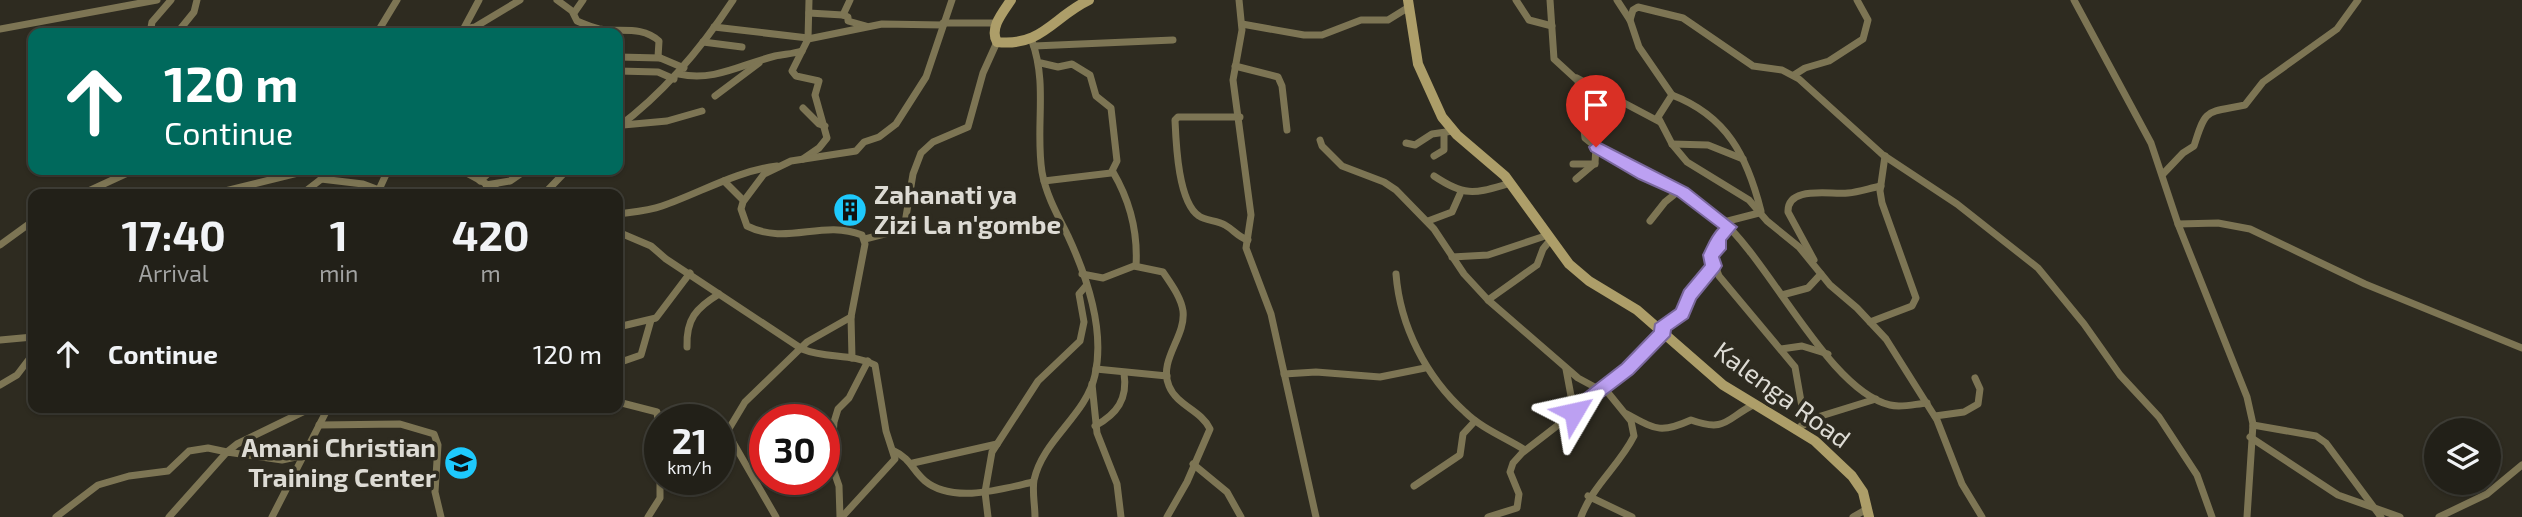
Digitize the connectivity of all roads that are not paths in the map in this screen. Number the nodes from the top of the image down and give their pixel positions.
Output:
1 (157, 0) edge
2 (171, 0) edge
3 (197, 0) edge
4 (397, 0) edge
5 (479, 0) edge
6 (520, 0) edge
7 (557, 0) edge
8 (583, 0) edge
9 (733, 0) edge
10 (809, 0) edge
11 (850, 0) edge
12 (952, 0) edge
13 (1011, 0) edge
14 (1090, 0) edge
15 (1239, 0) edge
16 (1516, 0) edge
17 (1550, 0) edge
18 (1617, 0) edge
19 (1639, 0) edge
20 (1857, 0) edge
21 (2074, 0) edge
22 (2357, 0) edge
23 (1408, 3) edge
24 (1624, 11) junction
25 (574, 13) junction
26 (808, 13) junction
27 (843, 15) junction
28 (1630, 20) junction
29 (996, 23) junction
30 (943, 24) junction
31 (1242, 24) junction
32 (1552, 26) junction
33 (714, 27) junction
34 (870, 27) junction
35 (151, 28) edge
36 (180, 28) edge
37 (380, 28) edge
38 (465, 28) edge
39 (472, 28) edge
40 (595, 28) edge
41 (0, 29) edge
42 (623, 29) edge
43 (808, 38) junction
44 (1172, 40) dead end
45 (703, 42) junction
46 (997, 42) junction
47 (1033, 43) junction
48 (742, 47) dead end
49 (803, 51) junction
50 (623, 57) edge
51 (660, 58) junction
52 (760, 62) junction
53 (1041, 63) junction
54 (1236, 66) junction
55 (623, 71) edge
56 (679, 73) junction
57 (1794, 75) junction
58 (1577, 78) junction
59 (1672, 95) junction
60 (715, 96) dead end
61 (803, 108) dead end
62 (702, 111) dead end
63 (1240, 117) junction
64 (1660, 122) junction
65 (623, 123) edge
66 (623, 126) edge
67 (825, 126) junction
68 (1287, 130) dead end
69 (1448, 133) junction
70 (1320, 140) dead end
71 (1406, 143) dead end
72 (1672, 144) junction
73 (823, 145) junction
74 (1596, 147) junction
75 (837, 154) junction
76 (1434, 156) dead end
77 (1885, 156) junction
78 (1743, 159) junction
79 (798, 161) junction
80 (1573, 164) dead end
81 (1595, 164) junction
82 (780, 165) junction
83 (1113, 172) junction
84 (2163, 174) junction
85 (115, 175) edge
86 (122, 175) edge
87 (290, 175) edge
88 (327, 175) edge
89 (469, 175) edge
90 (489, 175) edge
91 (519, 175) edge
92 (562, 175) edge
93 (1434, 176) dead end
94 (114, 178) junction
95 (321, 179) junction
96 (1576, 179) dead end
97 (724, 181) junction
98 (1044, 181) junction
99 (483, 183) junction
100 (1511, 183) junction
101 (1881, 186) junction
102 (92, 189) edge
103 (233, 189) edge
104 (308, 189) edge
105 (372, 189) edge
106 (495, 189) edge
107 (549, 189) edge
108 (1680, 190) junction
109 (1460, 194) junction
110 (744, 200) junction
111 (623, 213) edge
112 (1760, 214) junction
113 (1428, 221) junction
114 (1650, 221) dead end
115 (2178, 224) junction
116 (28, 225) edge
117 (1727, 225) junction
118 (1797, 228) junction
119 (1779, 231) junction
120 (623, 234) edge
121 (1549, 237) junction
122 (864, 239) junction
123 (1248, 240) junction
124 (0, 245) edge
125 (1452, 257) junction
126 (1814, 265) junction
127 (1136, 266) junction
128 (1714, 266) junction
129 (690, 273) junction
130 (1082, 274) junction
131 (1396, 274) dead end
132 (1821, 274) junction
133 (1085, 287) junction
134 (719, 294) junction
135 (1782, 295) junction
136 (1488, 299) junction
137 (851, 317) junction
138 (651, 320) junction
139 (1870, 322) junction
140 (623, 326) edge
141 (1662, 330) junction
142 (28, 337) edge
143 (0, 340) edge
144 (687, 347) dead end
145 (801, 348) junction
146 (2522, 348) edge
147 (1781, 349) junction
148 (1828, 354) junction
149 (852, 358) junction
150 (28, 360) edge
151 (623, 360) edge
152 (868, 360) junction
153 (1425, 368) junction
154 (1096, 369) junction
155 (1566, 369) junction
156 (1125, 373) junction
157 (1284, 374) junction
158 (1167, 376) junction
159 (1975, 377) dead end
160 (1092, 384) junction
161 (0, 385) edge
162 (1604, 390) junction
163 (1876, 399) junction
164 (623, 403) edge
165 (1927, 403) junction
166 (1755, 404) junction
167 (644, 409) edge
168 (1574, 412) junction
169 (301, 413) edge
170 (325, 413) edge
171 (1627, 414) junction
172 (1935, 416) junction
173 (1475, 421) junction
174 (319, 425) junction
175 (2253, 425) junction
176 (1096, 426) junction
177 (1801, 426) junction
178 (2250, 438) junction
179 (997, 444) junction
180 (894, 450) junction
181 (1525, 450) junction
182 (227, 452) junction
183 (304, 455) junction
184 (913, 463) junction
185 (1193, 464) junction
186 (2522, 465) edge
187 (1033, 482) junction
188 (1414, 486) dead end
189 (985, 492) junction
190 (660, 495) edge
191 (1588, 496) junction
192 (2373, 508) junction
193 (1868, 513) edge
194 (1493, 516) edge
195 (56, 517) edge
196 (169, 517) edge
197 (272, 517) edge
198 (441, 517) edge
199 (648, 517) edge
200 (776, 517) edge
201 (841, 517) edge
202 (988, 517) edge
203 (1035, 517) edge
204 (1121, 517) edge
205 (1167, 517) edge
206 (1241, 517) edge
207 (1316, 517) edge
208 (1581, 517) edge
209 (1632, 517) edge
210 (1853, 517) edge
211 (1982, 517) edge
212 (2212, 517) edge
213 (2247, 517) edge
214 (2381, 517) edge
215 (2400, 517) edge
216 (2439, 517) edge

1 - 41 street
2 - 35 street
3 - 36 street
4 - 37 street
5 - 38 street
6 - 39 street
7 - 25 street
8 - 25 street
9 - 33 street
10 - 26 street
11 - 27 street
12 - 30 street
13 - 29 main road
14 - 47 main road
15 - 31 street
16 - 32 street
17 - 32 street
18 - 24 street
19 - 24 street
20 - 57 street
21 - 84 street
22 - 84 street
23 - 31 street
23 - 69 main road, Kalenga Road
24 - 28 street
25 - 40 street
26 - 27 street
26 - 43 street
27 - 34 street
28 - 57 street
28 - 59 street
29 - 30 street
29 - 46 main road
30 - 34 street
30 - 75 street
31 - 54 street
32 - 58 street
33 - 43 street
33 - 45 street
34 - 43 street
42 - 51 street
43 - 49 street
44 - 47 street
45 - 48 street
45 - 56 street
46 - 47 main road
46 - 122 street
47 - 53 street
49 - 52 street
49 - 67 street
50 - 51 street
51 - 56 street
52 - 56 street
52 - 60 street
53 - 83 street
53 - 98 street
54 - 63 street
54 - 68 street
55 - 56 street
56 - 65 street
57 - 77 street
58 - 64 street
58 - 74 street
59 - 64 street
59 - 78 street
61 - 67 street
62 - 66 street
63 - 123 street
63 - 123 street
64 - 72 street
67 - 73 street
69 - 71 street
69 - 76 street
69 - 100 main road, Kalenga Road
70 - 113 street
72 - 78 street
72 - 112 street
73 - 75 street
73 - 79 street
74 - 81 street
74 - 108 street
75 - 79 street
77 - 101 street
77 - 212 street
78 - 112 street
79 - 82 street
80 - 81 street
81 - 96 street
82 - 97 street
82 - 110 street
83 - 98 street
83 - 127 street
84 - 115 street
85 - 94 street
86 - 94 street
87 - 103 street
88 - 95 street
89 - 99 street
90 - 99 street
91 - 99 street
92 - 107 street
93 - 109 street
94 - 102 street
95 - 104 street
95 - 105 street
97 - 110 street
97 - 111 street
98 - 130 street
99 - 106 street
100 - 109 street
100 - 121 main road, Kalenga Road
101 - 118 street
101 - 139 street
108 - 114 street
108 - 117 street
109 - 113 street
110 - 122 street
112 - 117 street
112 - 119 street
113 - 125 street
115 - 146 street
115 - 175 street
116 - 124 street
117 - 128 street
117 - 135 street
118 - 119 street
118 - 126 street
119 - 126 street
120 - 129 street
121 - 125 street
121 - 136 street
121 - 141 main road, Kalenga Road
122 - 137 street
123 - 157 street
125 - 136 street
126 - 132 street
127 - 130 street
127 - 158 street
128 - 141 street
128 - 147 street
129 - 134 street
129 - 138 street
130 - 133 street
131 - 153 street
132 - 135 street
132 - 139 street
133 - 154 street
133 - 179 street
134 - 144 street
134 - 145 street
135 - 148 street
136 - 155 street
137 - 145 street
137 - 149 street
138 - 140 street
138 - 151 street
139 - 165 street
141 - 162 street
141 - 166 main road, Kalenga Road
142 - 143 street
145 - 149 street
145 - 200 street
147 - 148 street
147 - 177 street
148 - 163 street
149 - 152 street
150 - 161 street
152 - 180 street
152 - 201 street
153 - 157 street
153 - 173 street
154 - 156 street
154 - 160 street
155 - 162 street
155 - 168 street
156 - 158 street
156 - 176 street
157 - 207 street
158 - 185 street
159 - 172 street
160 - 176 street
160 - 187 street
162 - 168 street
162 - 171 street
163 - 165 street
163 - 177 street
164 - 167 street
165 - 172 street
166 - 171 street
166 - 177 main road, Kalenga Road
168 - 181 street
169 - 182 street
170 - 174 street
171 - 191 street
172 - 211 street
173 - 181 street
173 - 188 street
174 - 183 street
174 - 198 street
175 - 178 street
175 - 192 street
176 - 204 street
177 - 193 main road, Kalenga Road
178 - 192 street
178 - 213 street
179 - 184 street
179 - 189 street
180 - 184 street
180 - 201 street
181 - 194 street
182 - 183 street
182 - 195 street
182 - 196 street
183 - 197 street
184 - 189 street
185 - 205 street
185 - 206 street
186 - 216 street
187 - 189 street
187 - 203 street
189 - 202 street
190 - 199 street
191 - 208 street
191 - 209 street
192 - 214 street
192 - 215 street
193 - 210 street

